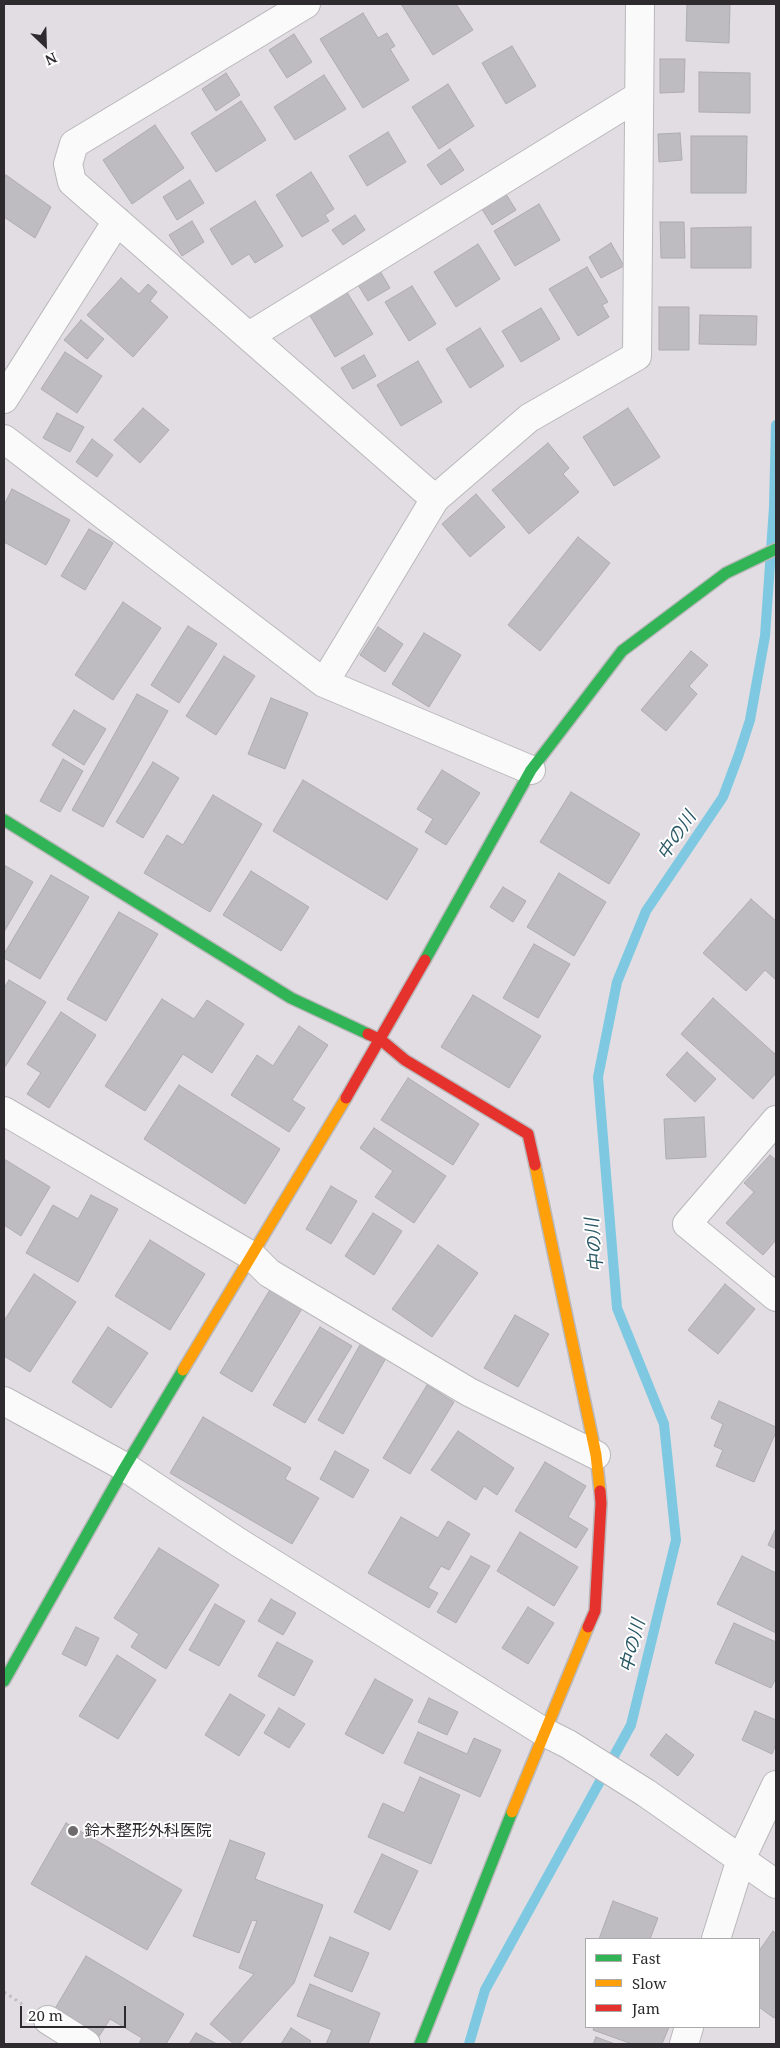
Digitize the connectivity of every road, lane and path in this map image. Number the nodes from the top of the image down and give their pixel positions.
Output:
1 (306, 4) edge
2 (640, 4) edge
3 (639, 96) junction
4 (117, 221) junction
5 (249, 336) junction
6 (4, 399) edge
7 (4, 439) edge
8 (435, 499) junction
9 (776, 548) edge
10 (324, 683) junction
11 (531, 770) junction
12 (4, 820) edge
13 (381, 1040) junction
14 (4, 1111) edge
15 (776, 1120) edge
16 (252, 1256) junction
17 (776, 1297) edge
18 (4, 1401) edge
19 (596, 1455) junction
20 (125, 1467) junction
21 (4, 1681) edge
22 (544, 1732) junction
23 (776, 1785) edge
24 (741, 1859) junction
25 (776, 1884) edge
26 (716, 1938) edge
27 (48, 2020) dead end
28 (689, 2028) edge
29 (86, 2044) edge
30 (420, 2044) edge
31 (684, 2044) edge

1 - 4 street
2 - 3 street
3 - 5 street
3 - 8 street
4 - 5 street
4 - 6 street
5 - 8 street
7 - 10 street
8 - 10 street
9 - 11 street
10 - 11 street
11 - 13 street
12 - 13 street
13 - 16 street
13 - 19 street
14 - 16 street
15 - 17 street
16 - 19 street
16 - 20 street
18 - 20 street
19 - 22 street
20 - 21 street
20 - 22 street
22 - 24 street
22 - 30 street
23 - 24 street
24 - 25 street
24 - 26 street
27 - 29 street
28 - 31 street

